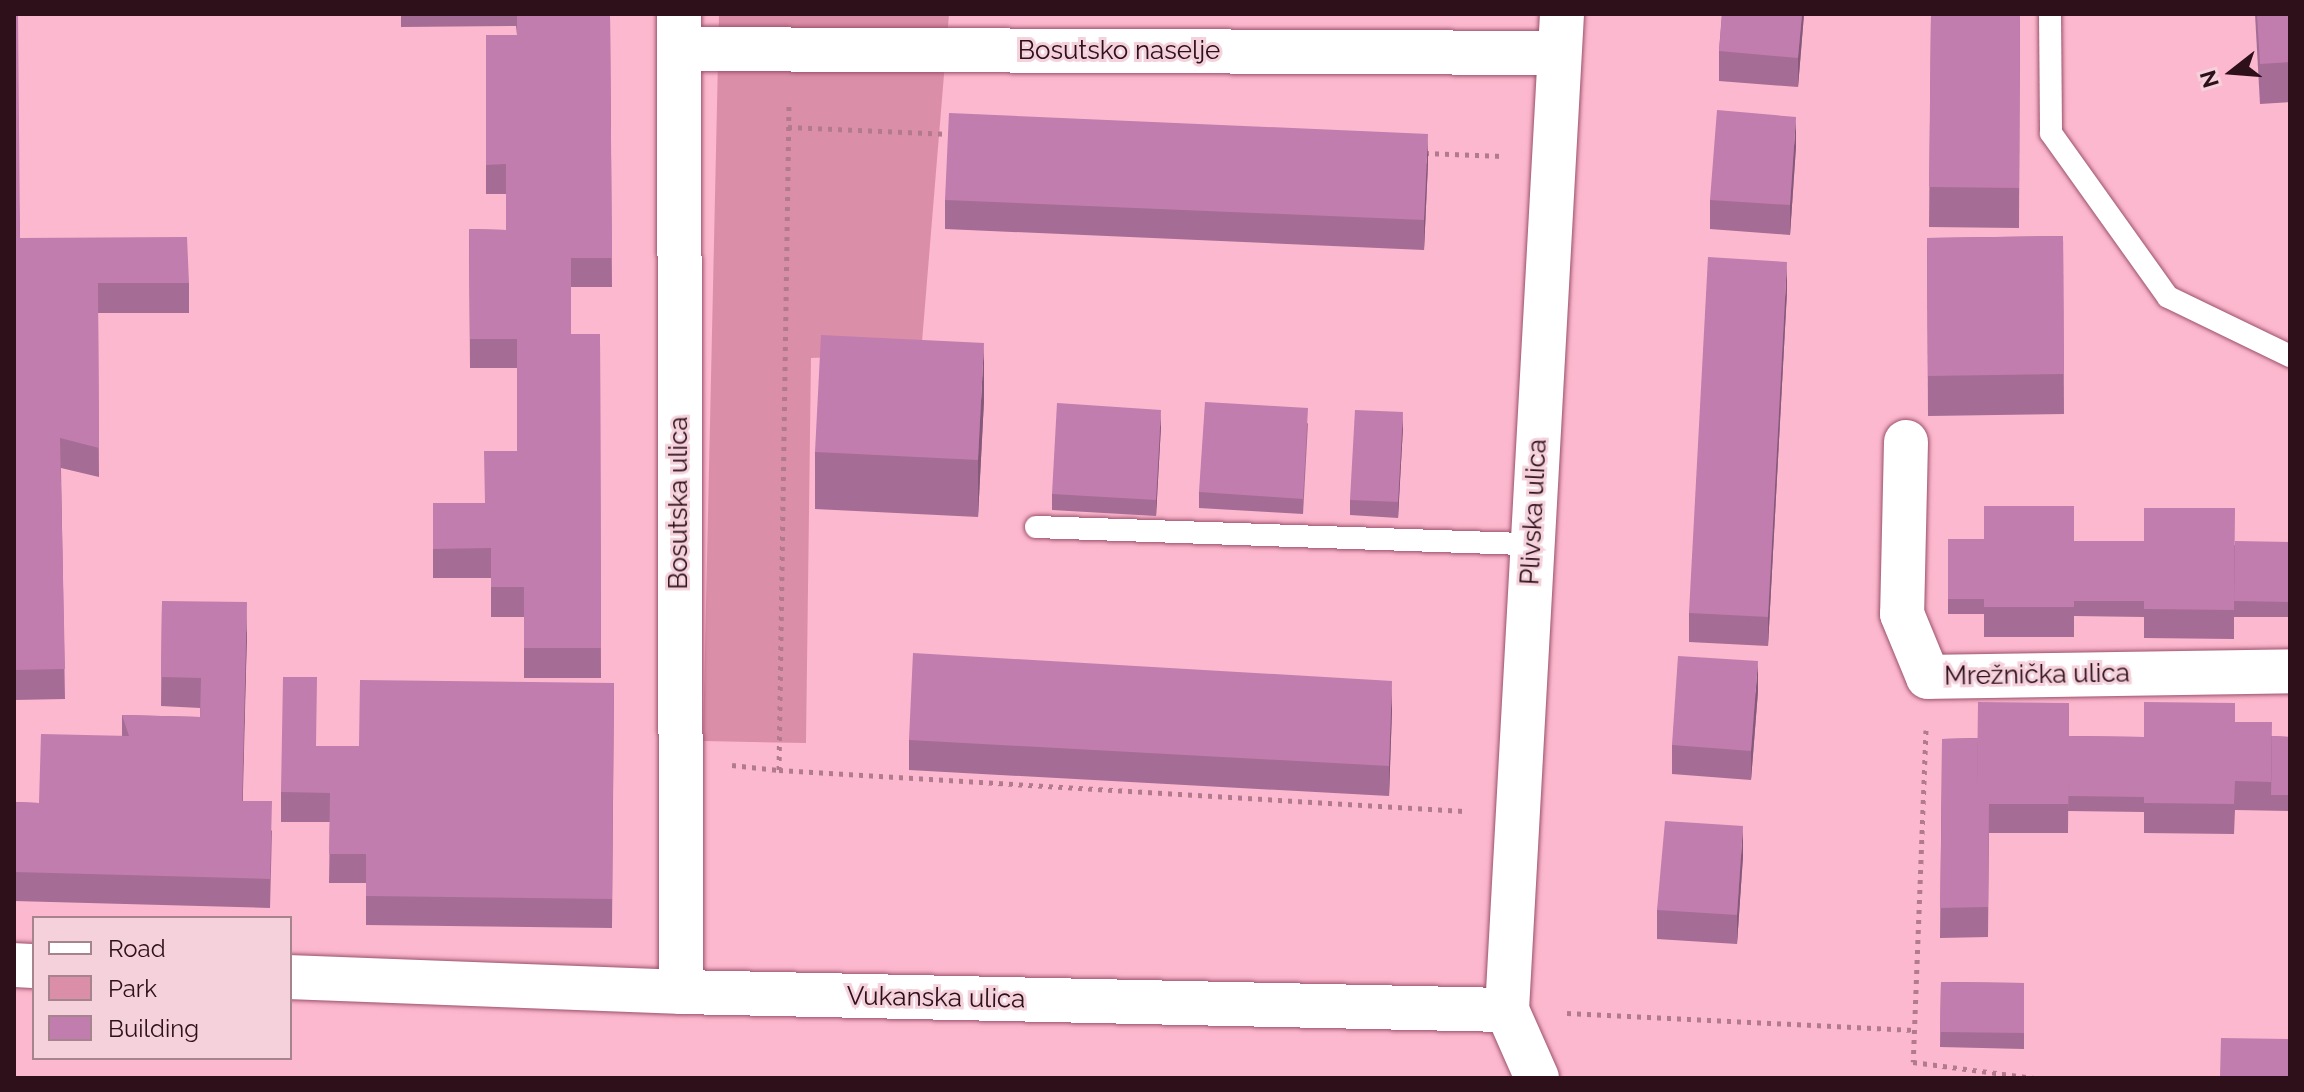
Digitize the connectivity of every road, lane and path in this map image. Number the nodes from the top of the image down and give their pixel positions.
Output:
1 (2050, 14) edge
2 (679, 32) edge
3 (1560, 33) edge
4 (791, 50) junction
5 (788, 127) junction
6 (964, 134) edge
7 (1410, 152) edge
8 (1553, 158) junction
9 (2290, 356) edge
10 (1906, 442) dead end
11 (1036, 527) dead end
12 (1532, 544) junction
13 (2290, 671) edge
14 (1928, 677) junction
15 (679, 759) junction
16 (779, 770) junction
17 (1518, 814) junction
18 (292, 977) edge
19 (681, 992) junction
20 (1507, 1010) junction
21 (1914, 1030) junction
22 (1537, 1078) edge
23 (2034, 1078) edge

1 - 9 lane
2 - 4 street, Bosutsko naselje
2 - 15 street, Bosutska ulica
3 - 4 street, Bosutsko naselje
3 - 8 street, Plivska ulica
4 - 5 path
5 - 6 path
5 - 16 path
7 - 8 path
8 - 12 street, Plivska ulica
10 - 14 street, Mrežnička ulica
11 - 12 lane
12 - 17 street, Plivska ulica
13 - 14 street, Mrežnička ulica
14 - 21 path
15 - 16 path
15 - 19 street, Bosutska ulica
16 - 17 path
17 - 20 street, Plivska ulica
18 - 19 street, Vukanska ulica
19 - 20 street, Vukanska ulica
20 - 21 path
20 - 22 street
21 - 23 path

